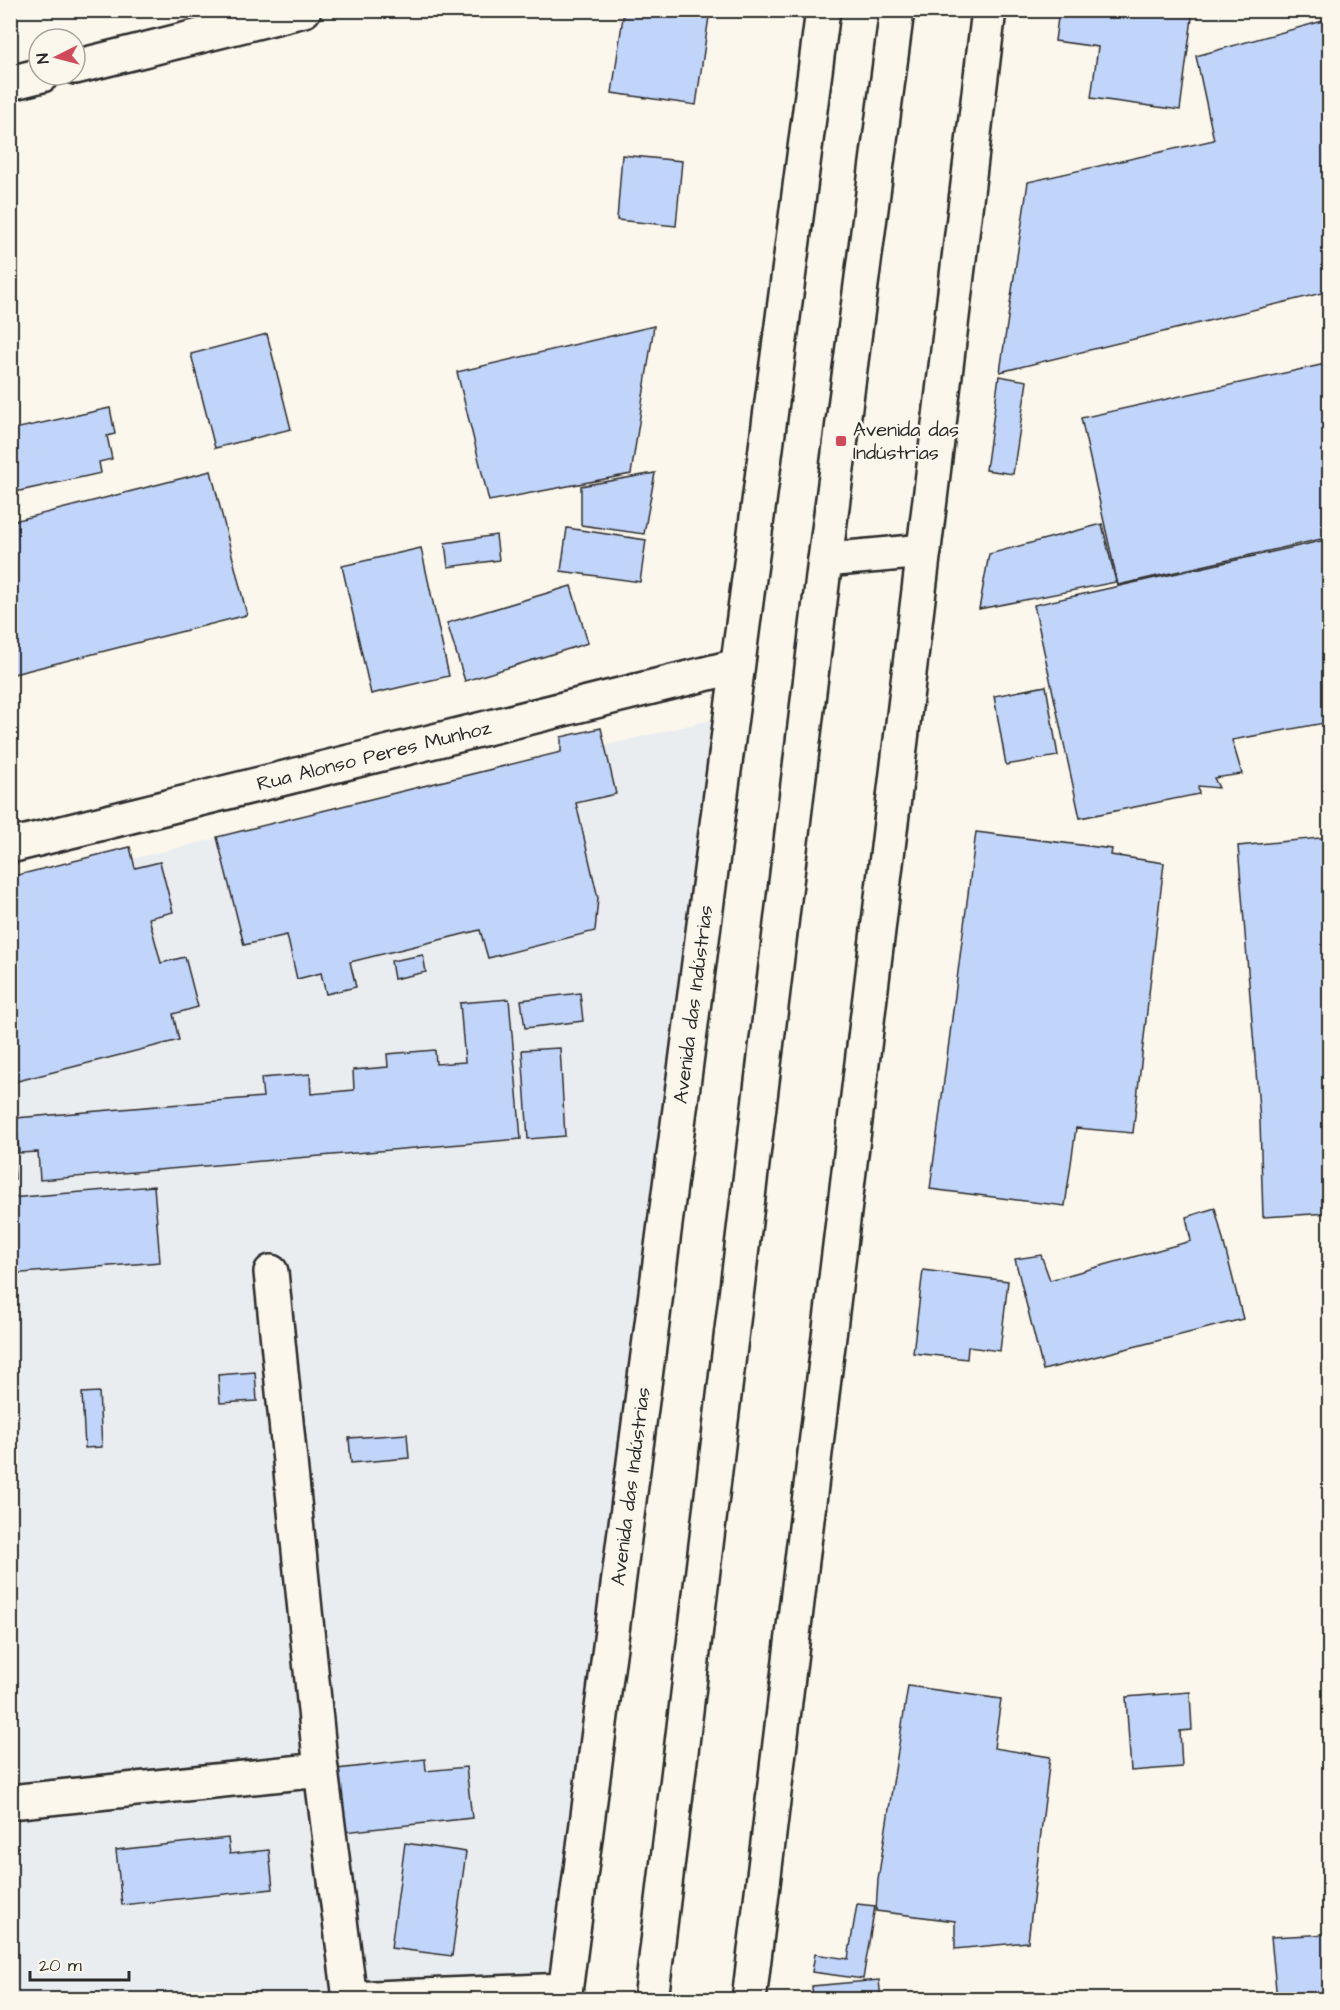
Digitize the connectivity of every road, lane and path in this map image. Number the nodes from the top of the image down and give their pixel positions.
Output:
1 (304, 10) edge
2 (823, 10) edge
3 (897, 10) edge
4 (989, 10) edge
5 (87, 64) edge
6 (27, 79) edge
7 (10, 83) edge
8 (924, 551) junction
9 (825, 560) junction
10 (737, 666) junction
11 (10, 846) edge
12 (271, 1272) dead end
13 (321, 1770) junction
14 (10, 1802) edge
15 (564, 1994) edge
16 (651, 2000) edge
17 (749, 2000) edge

1 - 5 street
2 - 10 street, Avenida das Indústrias
3 - 9 street
4 - 8 street
6 - 7 street
8 - 9 street
8 - 17 street
9 - 16 street
10 - 11 street, Rua Alonso Peres Munhoz
10 - 15 street, Avenida das Indústrias
12 - 13 street
13 - 14 street
13 - 15 street

